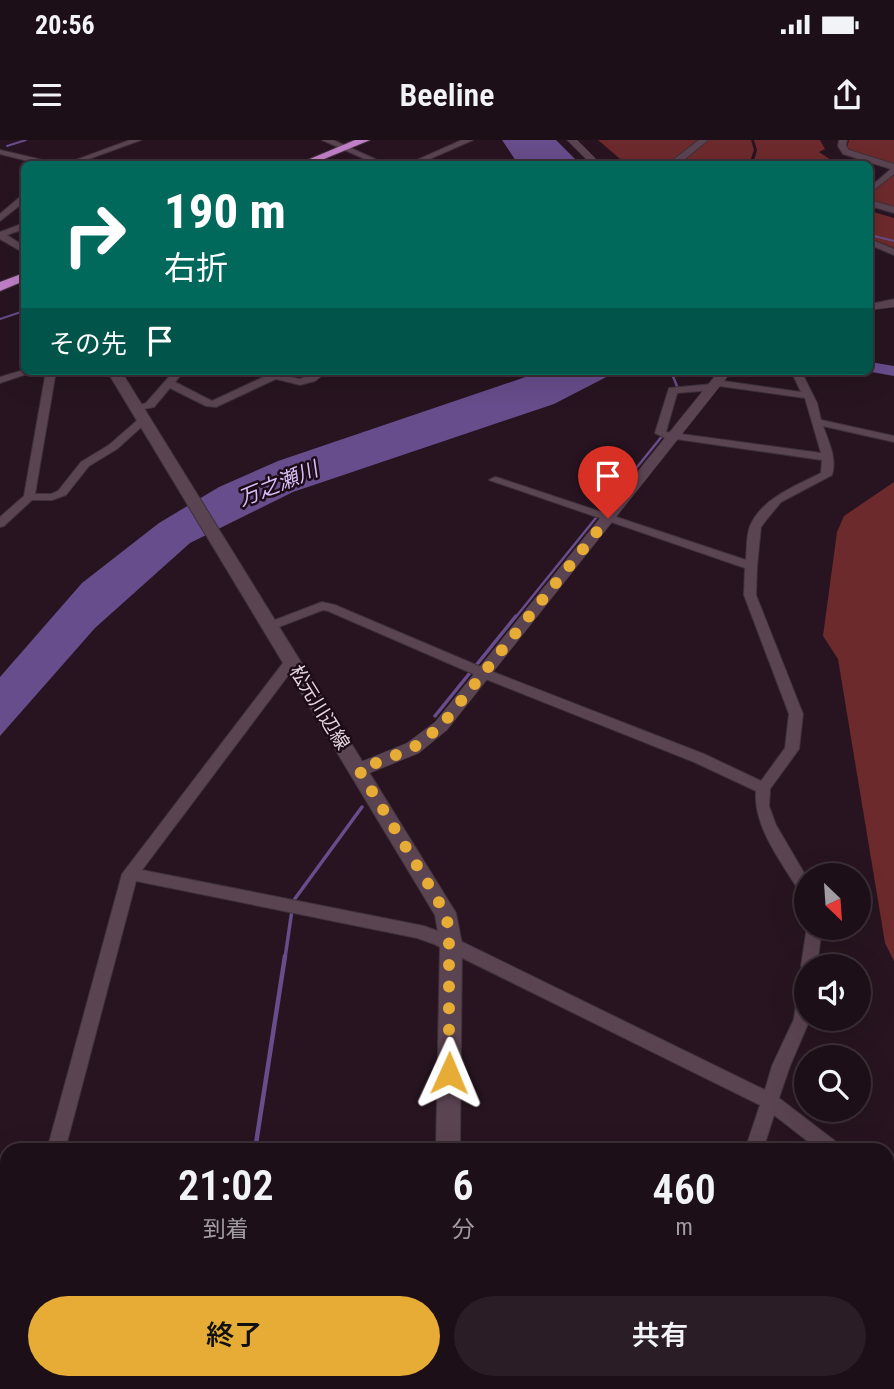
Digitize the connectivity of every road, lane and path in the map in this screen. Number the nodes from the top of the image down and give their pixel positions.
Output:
1 (137, 140) edge
2 (326, 140) edge
3 (365, 140) edge
4 (469, 140) edge
5 (572, 140) edge
6 (704, 140) edge
7 (843, 140) edge
8 (344, 148) junction
9 (0, 152) edge
10 (36, 161) edge
11 (78, 161) edge
12 (311, 161) edge
13 (375, 161) edge
14 (419, 161) edge
15 (593, 161) edge
16 (677, 161) edge
17 (894, 168) edge
18 (873, 188) edge
19 (21, 200) edge
20 (873, 204) edge
21 (894, 210) edge
22 (0, 218) edge
23 (21, 227) edge
24 (873, 243) edge
25 (21, 248) edge
26 (894, 251) edge
27 (21, 278) edge
28 (0, 287) edge
29 (894, 303) edge
30 (873, 306) edge
31 (21, 374) edge
32 (50, 375) edge
33 (116, 375) edge
34 (177, 375) edge
35 (276, 375) edge
36 (276, 375) edge
37 (318, 375) edge
38 (798, 375) edge
39 (0, 380) edge
40 (719, 380) edge
41 (171, 384) junction
42 (809, 396) junction
43 (141, 415) junction
44 (817, 422) junction
45 (668, 436) junction
46 (894, 439) edge
47 (826, 457) junction
48 (495, 480) dead end
49 (186, 487) joint
50 (29, 497) junction
51 (602, 515) junction
52 (0, 523) edge
53 (218, 540) joint
54 (751, 566) junction
55 (271, 626) junction
56 (291, 662) junction
57 (477, 670) junction
58 (359, 770) junction
59 (763, 788) junction
60 (794, 870) edge
61 (130, 874) junction
62 (451, 944) junction
63 (797, 1031) edge
64 (770, 1101) junction
65 (57, 1143) edge
66 (448, 1143) edge
67 (756, 1143) edge
68 (824, 1143) edge

1 - 11 street
2 - 8 street
3 - 8 highway
4 - 14 street
5 - 15 street
6 - 16 street
7 - 17 street
8 - 12 highway
8 - 13 street
9 - 10 street
17 - 18 street
19 - 22 street
20 - 21 street
23 - 25 street
24 - 26 street
27 - 28 highway
29 - 30 street
31 - 39 street
32 - 50 street
33 - 43 main road, 松元川辺線
34 - 41 street
35 - 41 street
36 - 37 street
38 - 42 street
40 - 42 street
40 - 45 street
40 - 45 street
41 - 43 street
42 - 44 street
43 - 49 main road, 松元川辺線
43 - 50 street
44 - 46 street
44 - 47 street
45 - 47 street
45 - 51 street
47 - 54 street
48 - 51 street
49 - 53 main road, 松元川辺線
50 - 52 street
51 - 54 street
51 - 57 street
53 - 55 main road, 松元川辺線
54 - 59 street
55 - 56 main road, 松元川辺線
55 - 57 street
56 - 58 main road, 松元川辺線
56 - 61 street
57 - 58 street
57 - 59 street
58 - 62 main road, 松元川辺線
59 - 60 street
61 - 62 street
61 - 65 street
62 - 64 street
62 - 66 main road, 松元川辺線
63 - 64 street
64 - 67 street
64 - 68 street

